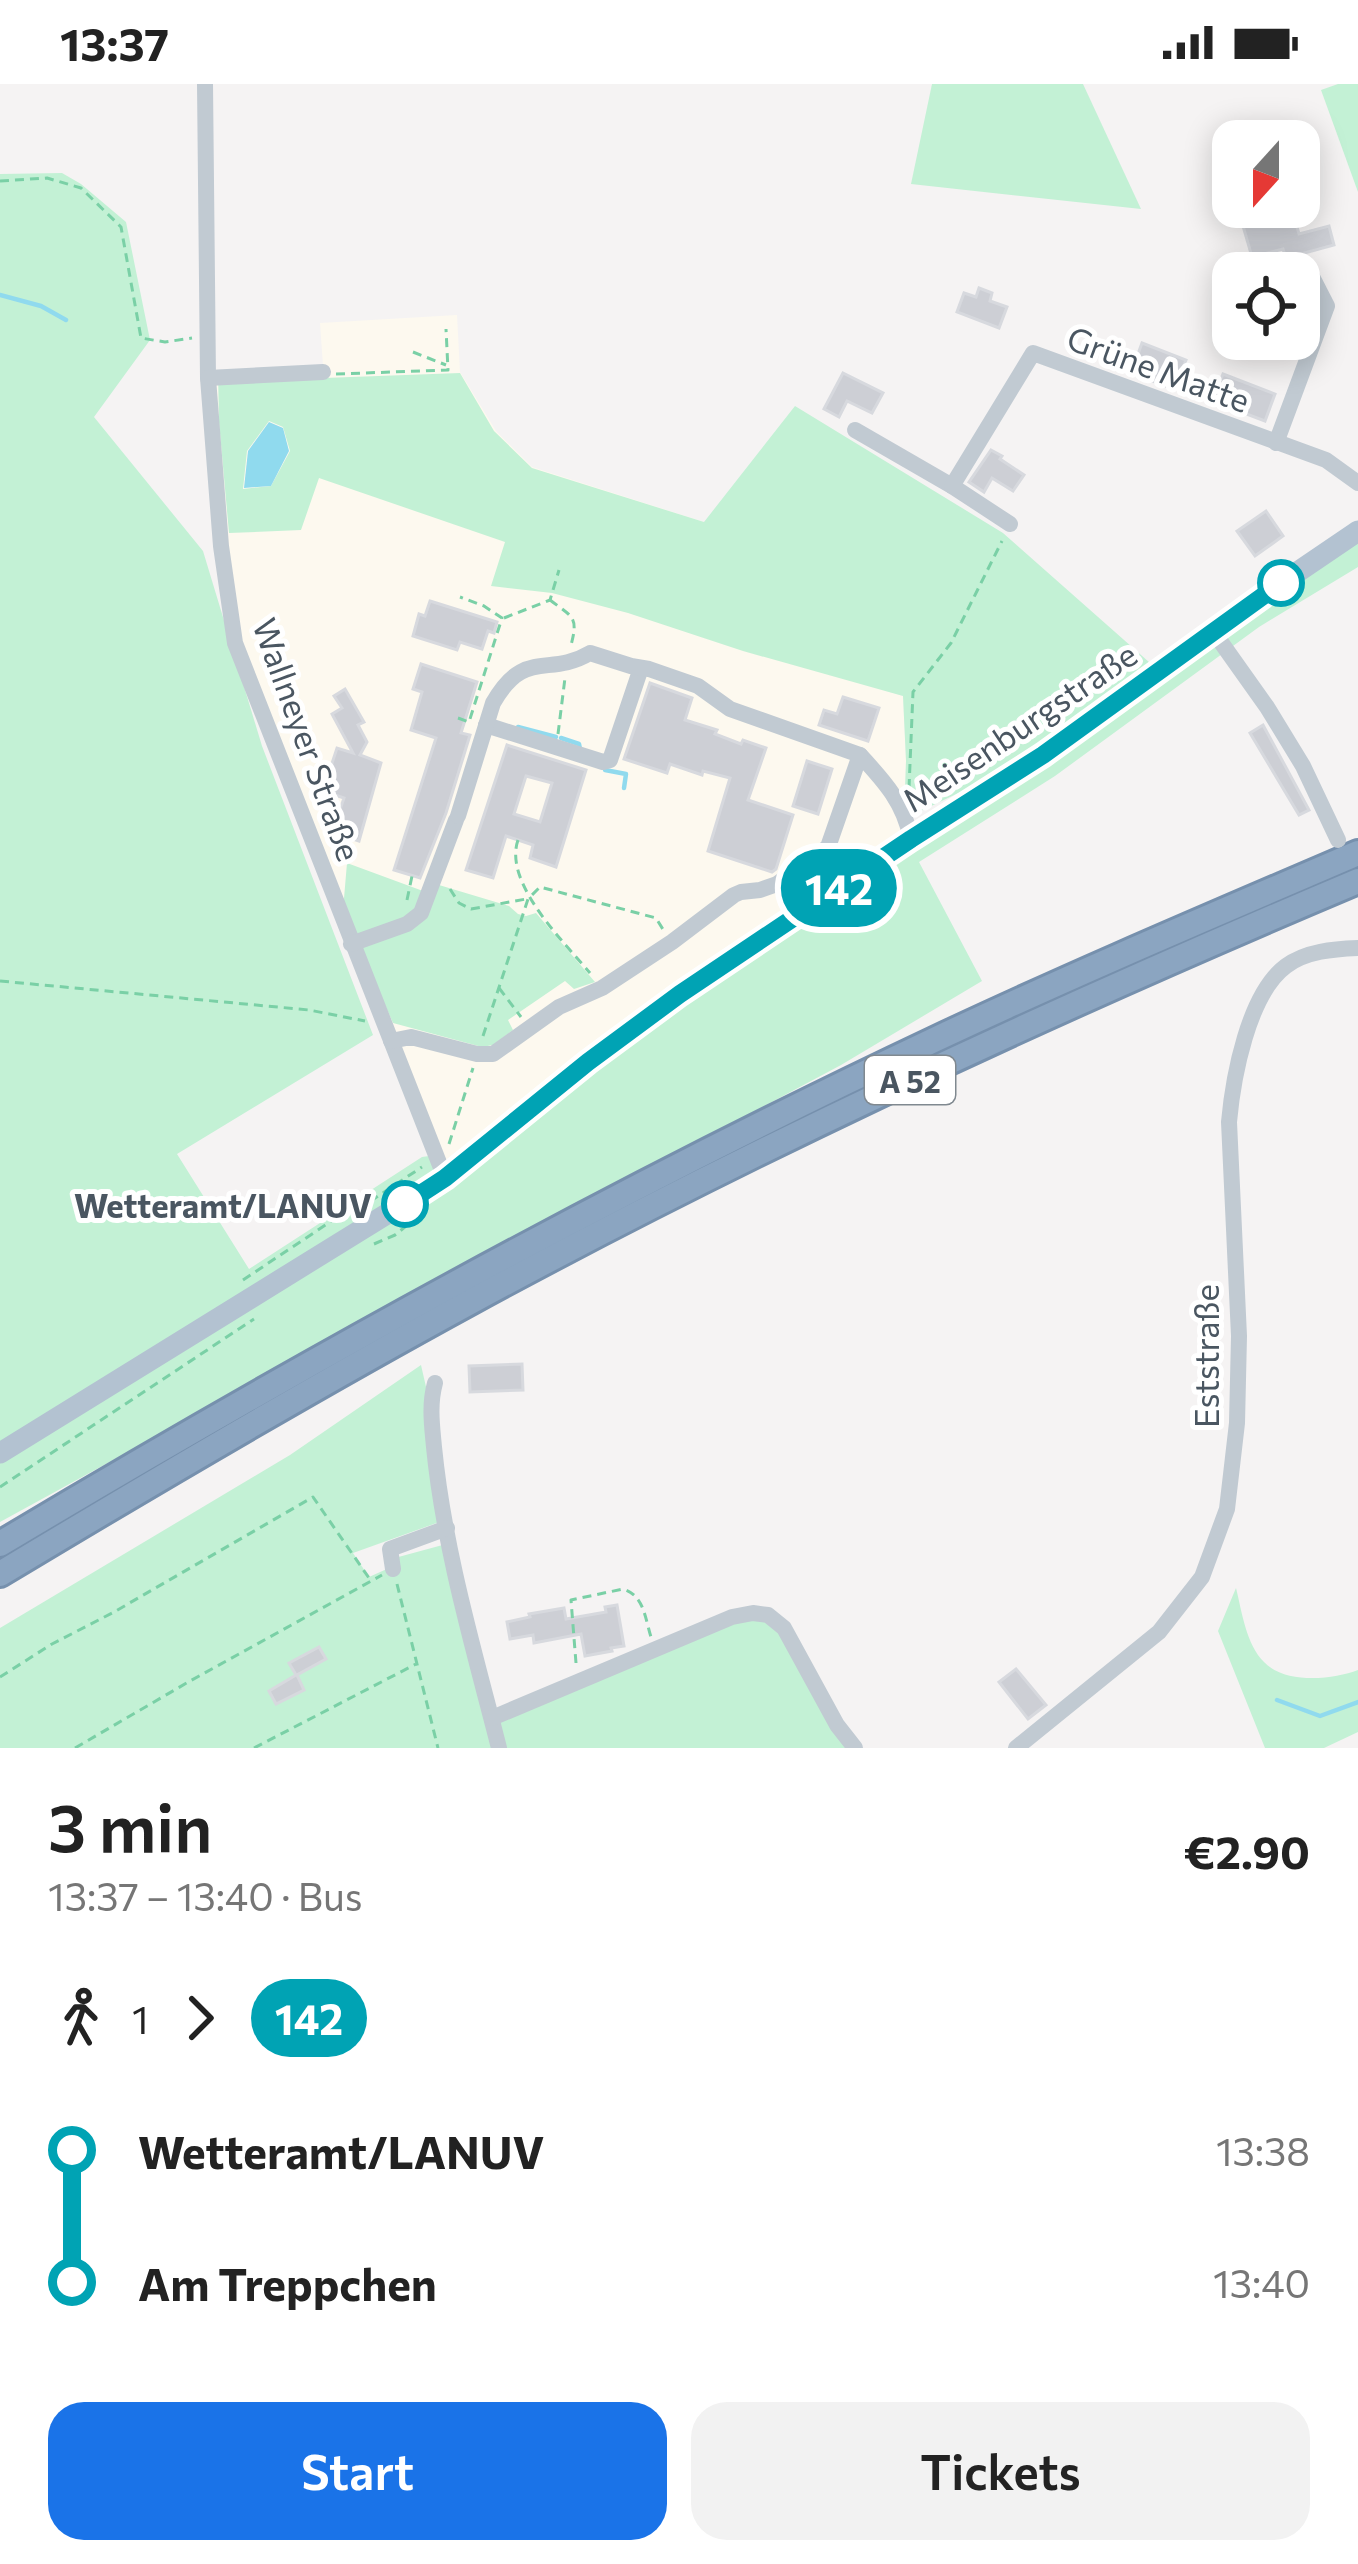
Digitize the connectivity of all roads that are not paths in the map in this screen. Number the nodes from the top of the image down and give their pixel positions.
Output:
1 (206, 84) edge
2 (1320, 292) edge
3 (1320, 325) edge
4 (1307, 360) edge
5 (323, 372) road end
6 (208, 378) junction
7 (855, 430) dead end
8 (1276, 443) junction
9 (1358, 482) edge
10 (952, 486) junction
11 (1010, 524) road end
12 (1358, 531) edge
13 (1213, 631) junction
14 (641, 668) junction
15 (486, 725) junction
16 (860, 754) junction
17 (911, 839) junction
18 (1348, 847) edge
19 (1358, 881) edge
20 (351, 944) junction
21 (1358, 948) edge
22 (388, 1033) junction
23 (445, 1178) junction
24 (435, 1383) dead end
25 (0, 1453) edge
26 (447, 1528) junction
27 (0, 1544) edge
28 (393, 1569) road end
29 (0, 1574) edge
30 (491, 1718) junction
31 (499, 1748) edge
32 (855, 1748) edge
33 (1016, 1748) edge

1 - 6 street, Wallneyer Straße
2 - 3 street, Grüne Matte
4 - 8 street, Grüne Matte
5 - 6 street
6 - 20 street, Wallneyer Straße
7 - 10 street
8 - 9 street, Grüne Matte
8 - 10 street, Grüne Matte
10 - 11 street
12 - 13 main road, Meisenburgstraße
13 - 17 main road, Meisenburgstraße
13 - 18 street
14 - 15 street
14 - 15 street
14 - 16 street
15 - 20 street
16 - 17 street
16 - 22 street
17 - 23 main road, Meisenburgstraße
18 - 27 highway, A 52
19 - 29 highway, A 52
20 - 22 street, Wallneyer Straße
21 - 33 street, Eststraße
22 - 23 street, Wallneyer Straße
23 - 25 main road, Meisenburgstraße
24 - 26 street
26 - 28 street
26 - 30 street
30 - 31 street
30 - 32 street

